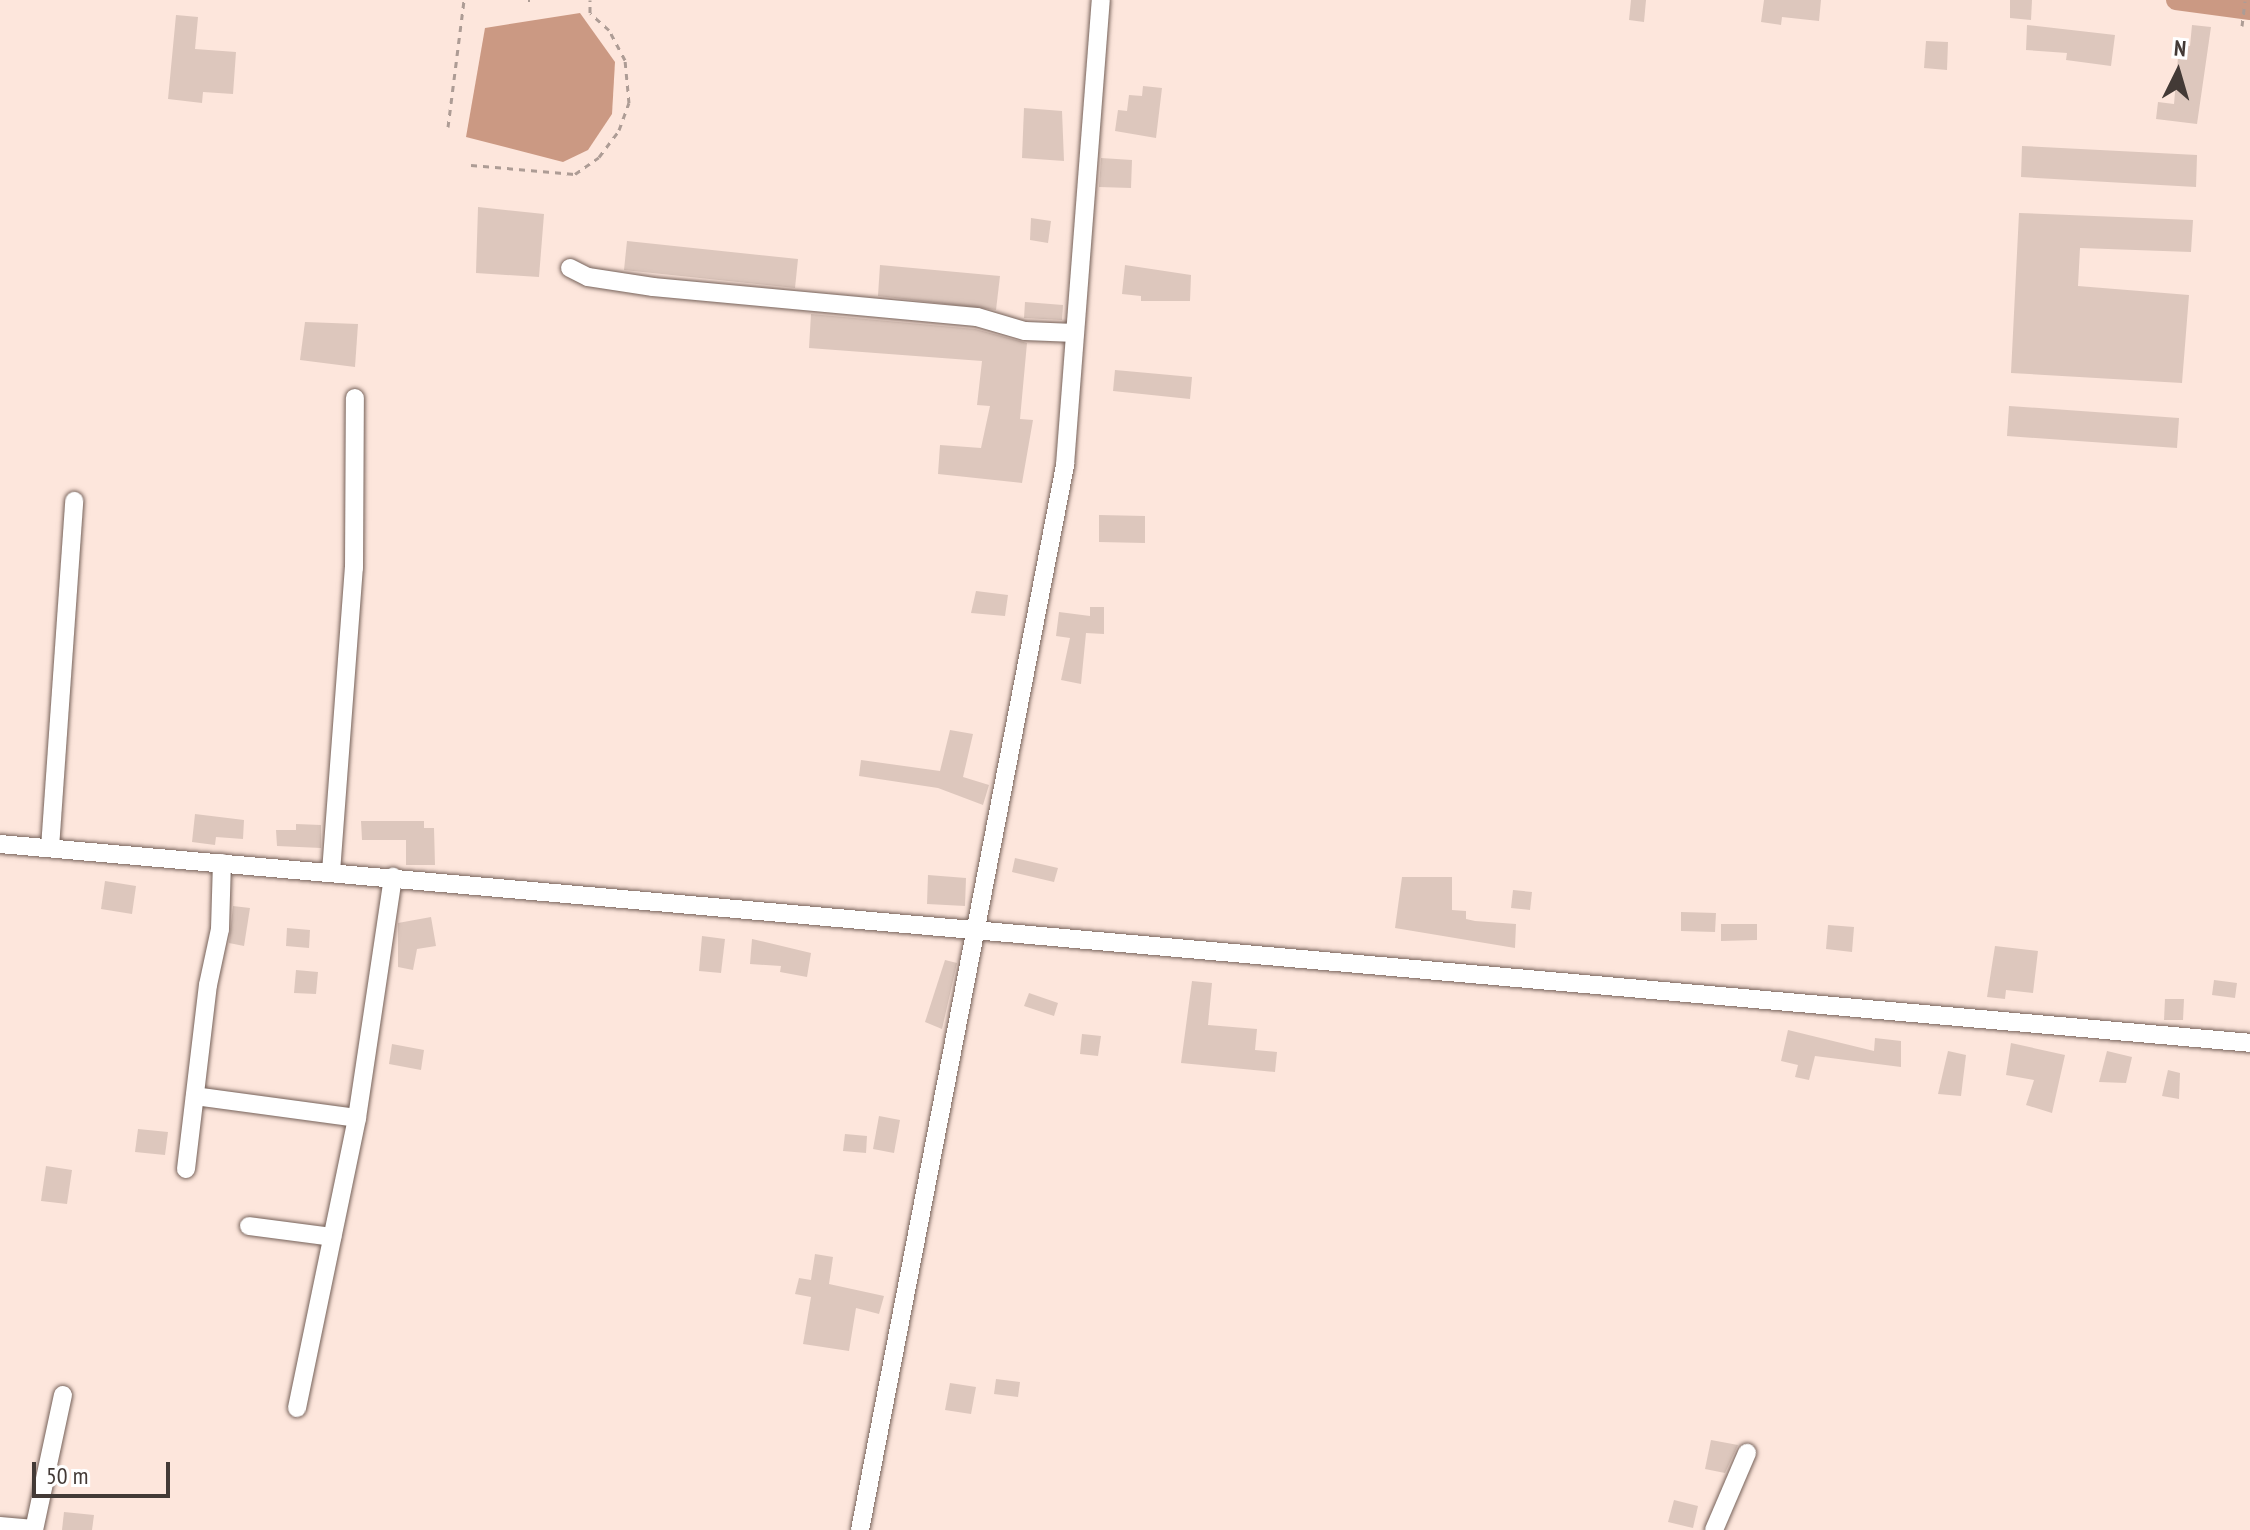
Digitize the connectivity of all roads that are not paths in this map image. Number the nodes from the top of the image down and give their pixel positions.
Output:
1 (1101, 0) edge
2 (570, 268) dead end
3 (1075, 333) junction
4 (355, 398) dead end
5 (74, 501) dead end
6 (0, 844) edge
7 (50, 848) junction
8 (222, 863) junction
9 (331, 872) junction
10 (393, 877) junction
11 (978, 927) junction
12 (2250, 1043) edge
13 (195, 1096) junction
14 (357, 1118) junction
15 (186, 1169) dead end
16 (249, 1226) dead end
17 (332, 1237) junction
18 (63, 1395) dead end
19 (297, 1408) dead end
20 (1747, 1453) dead end
21 (0, 1526) edge
22 (34, 1529) edge
23 (860, 1530) edge
24 (1714, 1530) edge

1 - 3 street
2 - 3 street
3 - 11 street
4 - 9 street
5 - 7 street
6 - 7 street
7 - 8 street
8 - 9 street
8 - 13 street
9 - 10 street
10 - 11 street
10 - 14 street
11 - 12 street
11 - 23 street
13 - 14 street
13 - 15 street
14 - 17 street
16 - 17 street
17 - 19 street
18 - 22 street
20 - 24 street
21 - 22 street

